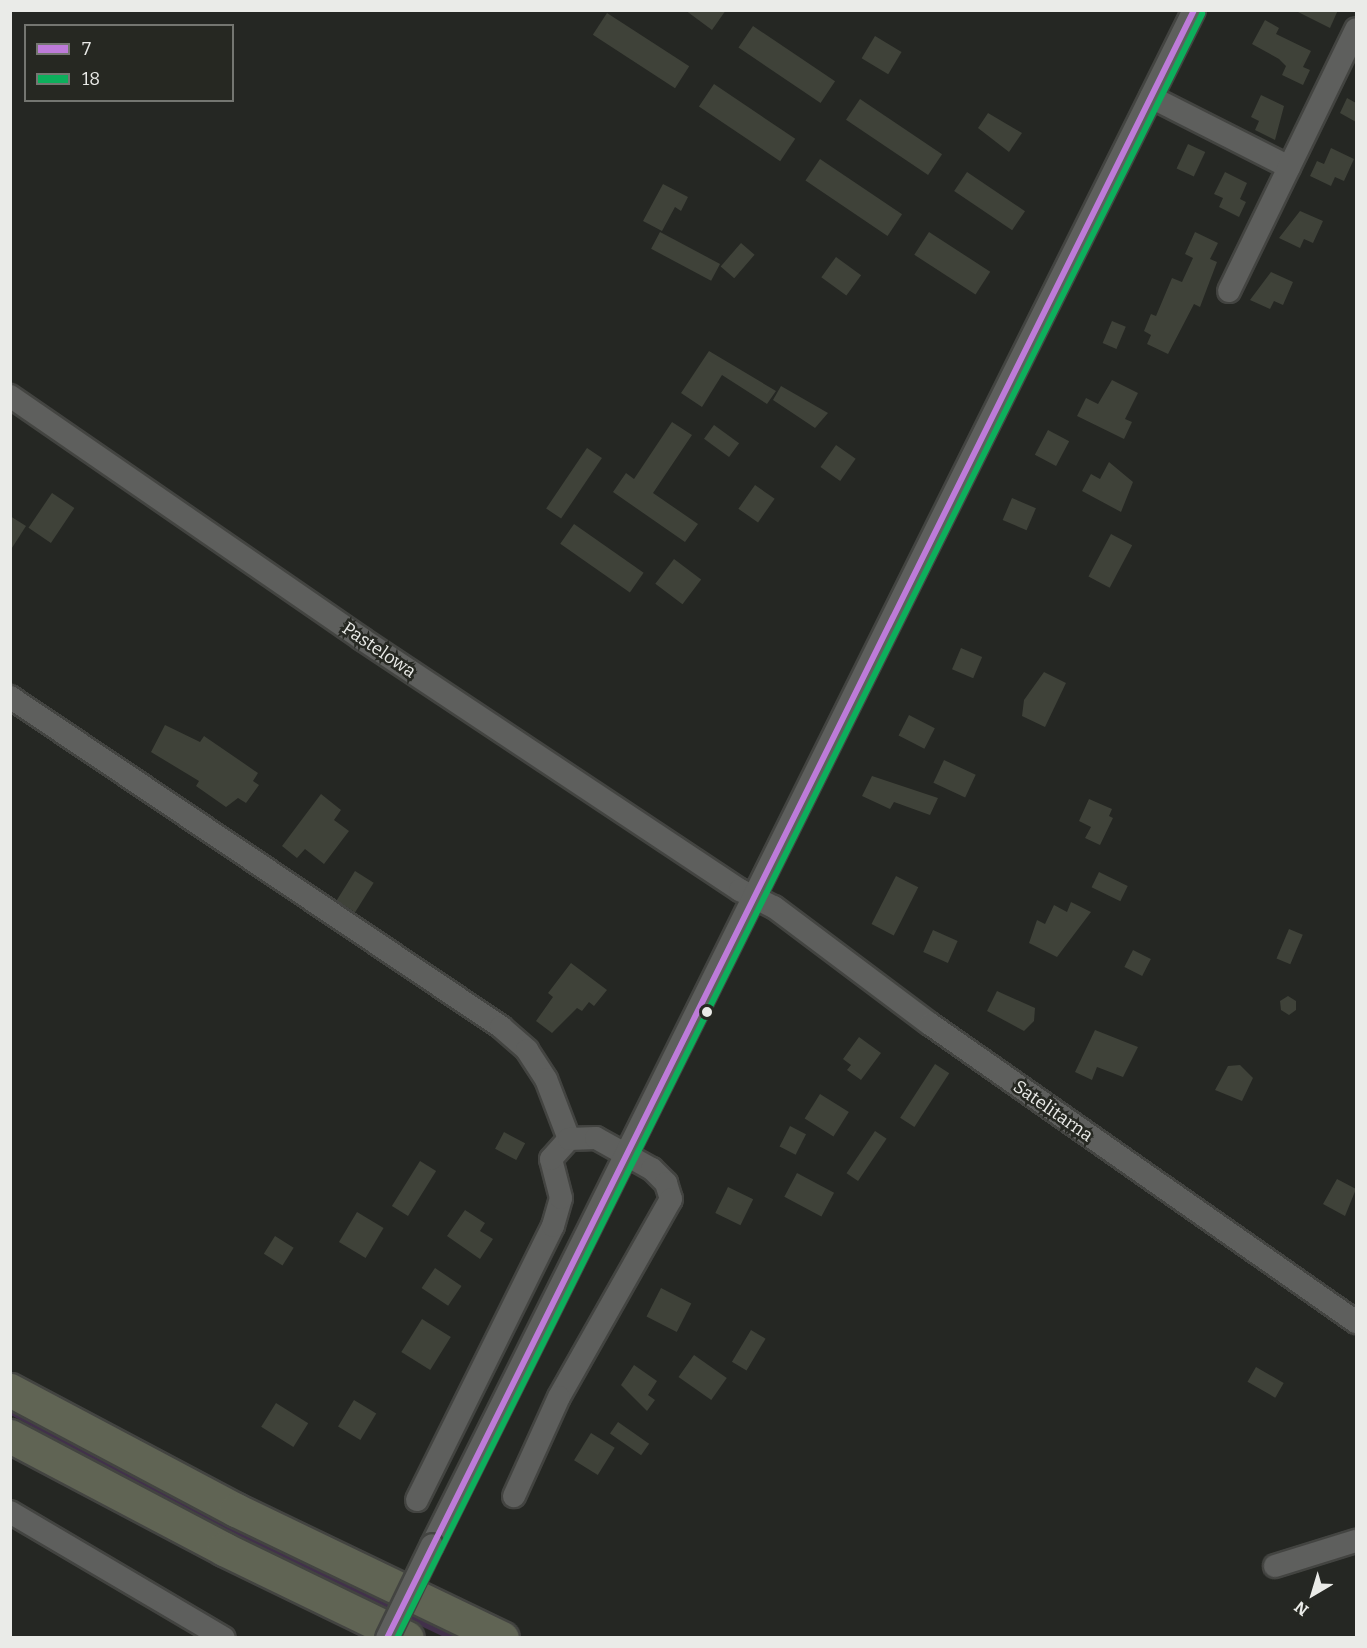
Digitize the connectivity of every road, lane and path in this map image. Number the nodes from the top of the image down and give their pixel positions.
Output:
1 (1194, 10) edge
2 (1356, 29) edge
3 (1151, 97) junction
4 (1289, 167) junction
5 (1229, 291) dead end
6 (10, 396) edge
7 (10, 697) edge
8 (752, 896) junction
9 (569, 1139) junction
10 (624, 1153) junction
11 (1356, 1322) edge
12 (10, 1390) edge
13 (10, 1436) edge
14 (514, 1496) dead end
15 (417, 1500) dead end
16 (10, 1512) edge
17 (1356, 1541) edge
18 (1275, 1566) dead end
19 (224, 1638) edge
20 (387, 1638) edge
21 (407, 1638) edge
22 (502, 1638) edge

1 - 3 street
2 - 4 street
3 - 4 street
3 - 8 street
4 - 5 street
6 - 8 street, Pastelowa
7 - 9 street
8 - 10 street
8 - 11 street, Satelitarna
9 - 10 street
9 - 15 street
10 - 14 street
10 - 20 street, bridge
12 - 22 highway
13 - 21 highway
16 - 19 street
17 - 18 street

